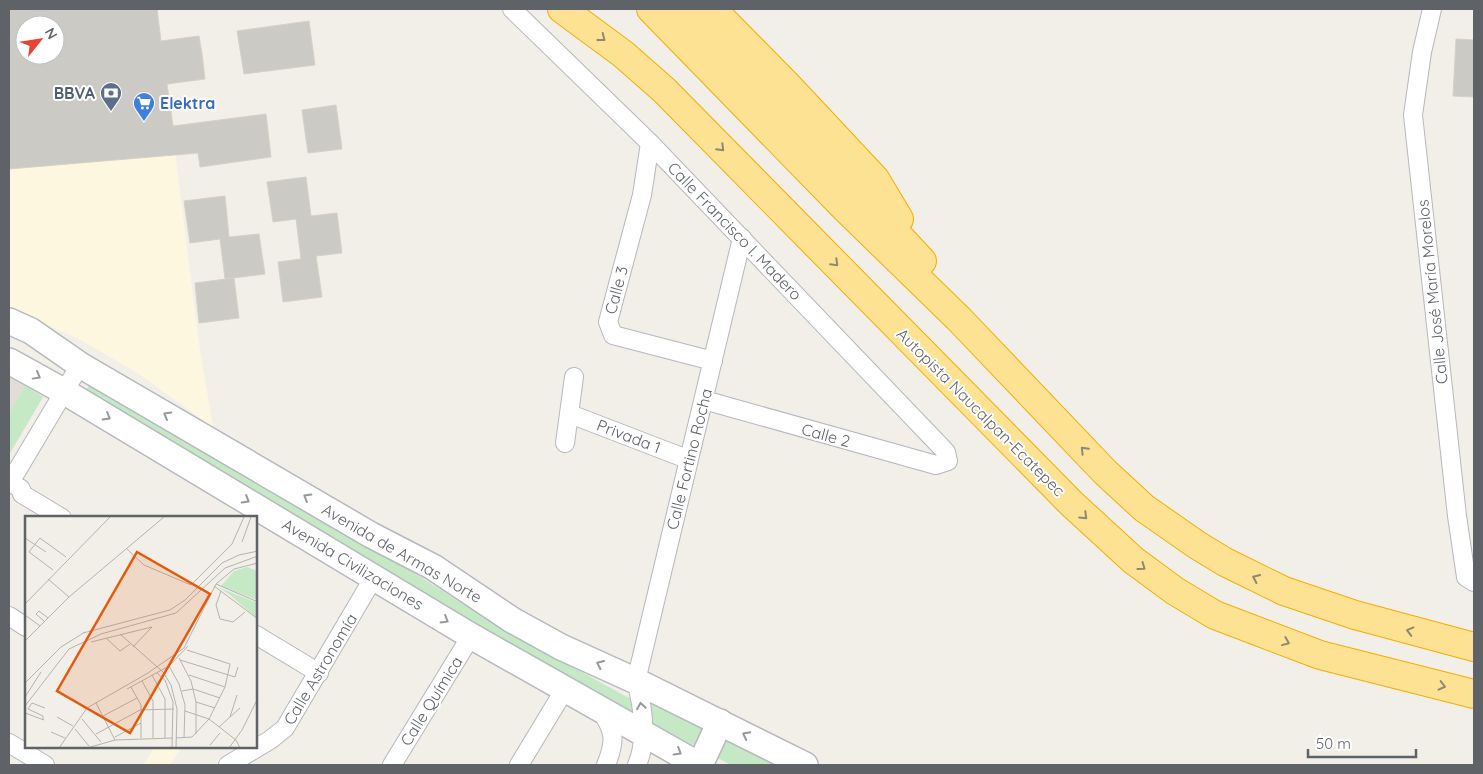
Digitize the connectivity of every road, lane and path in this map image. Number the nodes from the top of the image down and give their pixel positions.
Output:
1 (512, 9) edge
2 (562, 9) edge
3 (638, 9) edge
4 (651, 9) edge
5 (664, 9) edge
6 (679, 9) edge
7 (696, 9) edge
8 (712, 9) edge
9 (1432, 9) edge
10 (650, 143) junction
11 (903, 224) junction
12 (742, 238) junction
13 (930, 271) junction
14 (958, 319) junction
15 (9, 321) edge
16 (9, 361) edge
17 (713, 362) junction
18 (80, 364) junction
19 (574, 377) dead end
20 (65, 392) junction
21 (704, 400) junction
22 (570, 414) junction
23 (565, 443) dead end
24 (687, 459) junction
25 (948, 461) joint
26 (9, 483) edge
27 (1466, 515) edge
28 (59, 516) edge
29 (1470, 569) edge
30 (374, 577) junction
31 (9, 616) edge
32 (25, 625) edge
33 (258, 636) edge
34 (471, 636) junction
35 (1474, 647) edge
36 (319, 673) junction
37 (636, 681) junction
38 (565, 689) junction
39 (1474, 694) edge
40 (600, 710) junction
41 (720, 722) junction
42 (642, 731) junction
43 (9, 743) edge
44 (258, 747) edge
45 (254, 749) edge
46 (237, 759) edge
47 (778, 759) edge
48 (45, 765) edge
49 (392, 765) edge
50 (519, 765) edge
51 (606, 765) edge
52 (637, 765) edge
53 (700, 765) edge
54 (805, 765) edge

1 - 10 street, Calle Francisco I. Madero
2 -> 39 highway, Autopista Naucalpan-Ecatepec
3 - 14 highway
4 - 14 highway
5 - 14 highway
6 - 13 highway
7 - 11 highway
8 - 11 highway
9 - 27 street, Calle José María Morelos
10 - 12 street, Calle Francisco I. Madero
10 - 17 street, Calle 3
11 - 13 highway
12 - 17 street, Calle Fortino Rocha
12 - 25 street, Calle Francisco I. Madero
13 - 14 highway
35 -> 14 highway
15 - 18 main road, Avenida de Armas Norte
16 -> 20 main road, Avenida Civilizaciones
17 - 21 street, Calle Fortino Rocha
18 - 20 street
37 -> 18 main road, Avenida de Armas Norte
19 - 22 street
20 - 26 street
20 -> 30 main road, Avenida Civilizaciones
21 - 24 street, Calle Fortino Rocha
21 - 25 street, Calle 2
22 - 23 street
22 - 24 street, Privada 1
24 - 37 street, Calle Fortino Rocha
26 - 28 street
27 - 29 street, Calle José María Morelos
30 -> 34 main road, Avenida Civilizaciones
30 - 36 street, Calle Astronomía
31 - 32 street
33 - 36 street
34 - 38 main road, Avenida Civilizaciones
34 - 49 street, Calle Química
36 - 44 street, Calle Astronomía
37 - 41 main road, Avenida de Armas Norte
42 -> 37 street
38 - 40 main road, Avenida Civilizaciones
38 - 50 street
40 - 42 main road, Avenida Civilizaciones
40 - 51 street
47 -> 41 main road, Avenida de Armas Norte
41 - 53 main road
42 - 52 street
42 -> 53 main road, Avenida Civilizaciones
43 - 48 street
45 - 46 street, Calle Astronomía
47 - 54 main road, Avenida de Armas Norte

